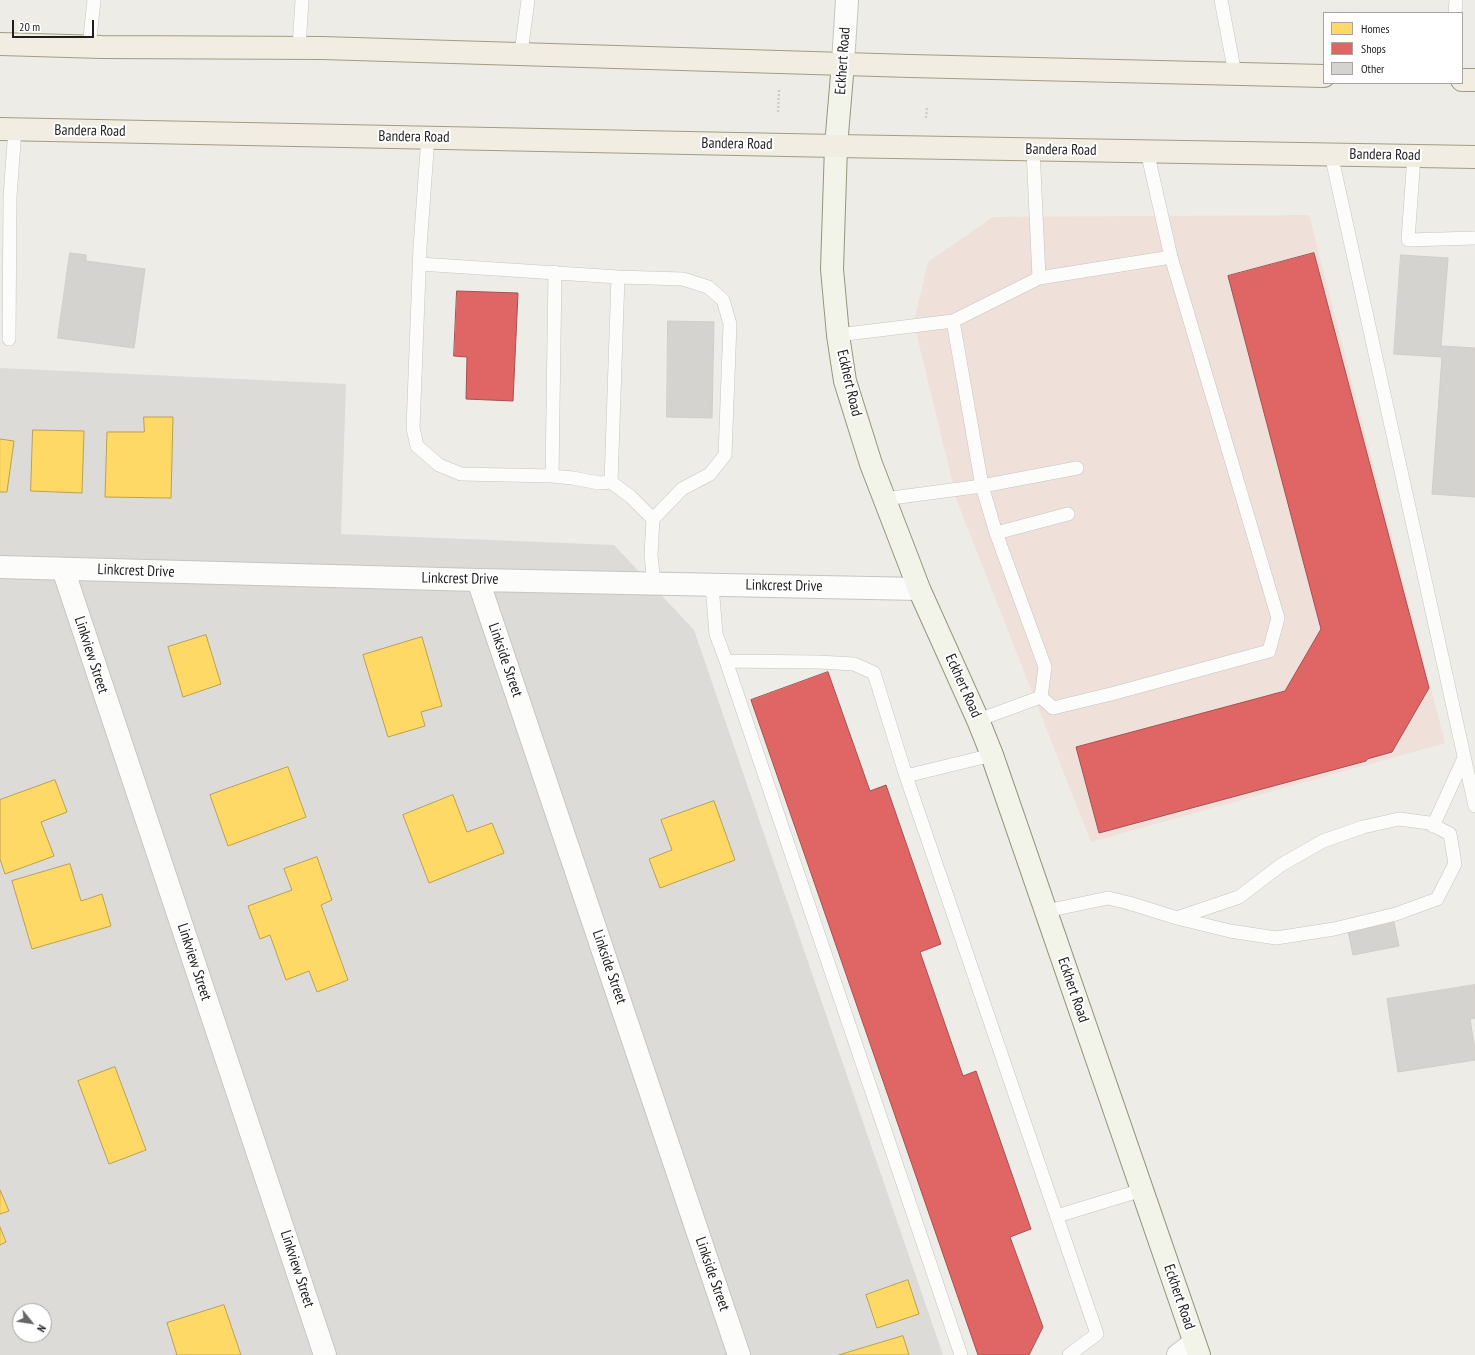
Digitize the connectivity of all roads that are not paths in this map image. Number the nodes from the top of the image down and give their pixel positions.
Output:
1 (94, 0) edge
2 (302, 0) edge
3 (528, 0) edge
4 (847, 0) edge
5 (1221, 0) edge
6 (1456, 0) edge
7 (1455, 12) edge
8 (0, 44) edge
9 (89, 47) junction
10 (299, 48) junction
11 (522, 54) junction
12 (843, 63) junction
13 (1235, 74) junction
14 (1323, 76) edge
15 (1463, 80) edge
16 (1475, 80) edge
17 (8, 129) edge
18 (428, 138) junction
19 (836, 146) junction
20 (1033, 149) junction
21 (1147, 151) junction
22 (1331, 154) junction
23 (1414, 156) junction
24 (1475, 157) edge
25 (1475, 238) edge
26 (1171, 257) junction
27 (419, 264) junction
28 (556, 272) junction
29 (618, 277) junction
30 (1039, 278) junction
31 (953, 321) junction
32 (838, 334) junction
33 (9, 339) dead end
34 (1077, 468) dead end
35 (552, 476) junction
36 (611, 482) junction
37 (982, 486) junction
38 (884, 499) junction
39 (1068, 514) dead end
40 (653, 519) junction
41 (996, 534) junction
42 (0, 567) edge
43 (63, 569) junction
44 (478, 580) junction
45 (654, 584) junction
46 (712, 585) junction
47 (919, 590) junction
48 (726, 661) junction
49 (1041, 697) junction
50 (978, 720) junction
51 (992, 755) junction
52 (1464, 758) junction
53 (906, 776) junction
54 (1475, 806) edge
55 (1433, 826) junction
56 (1046, 911) junction
57 (1177, 918) junction
58 (1142, 1190) junction
59 (1057, 1216) junction
60 (1190, 1351) edge
61 (326, 1355) edge
62 (739, 1355) edge
63 (961, 1355) edge
64 (1069, 1355) edge

1 - 9 lane
2 - 10 lane
3 - 11 lane
4 - 12 street, Eckhert Road
5 - 13 lane
6 - 7 lane
8 - 9 main road
9 - 10 main road
10 - 11 main road
11 - 12 main road
12 - 13 main road
12 - 19 main road, Eckhert Road
13 - 14 main road
15 - 16 main road
17 - 18 main road, Bandera Road
17 - 33 lane
18 - 19 main road, Bandera Road
18 - 27 lane
19 - 20 main road, Bandera Road
19 - 32 main road, Eckhert Road
20 - 21 main road, Bandera Road
20 - 30 lane
21 - 22 main road, Bandera Road
21 - 26 lane
22 - 23 main road, Bandera Road
22 - 52 lane
23 - 24 main road, Bandera Road
23 - 25 lane
26 - 30 lane
26 - 49 lane
27 - 28 lane
27 - 35 lane
28 - 29 lane
28 - 35 lane
29 - 36 lane
29 - 40 lane
30 - 31 lane
31 - 32 lane
31 - 37 lane
32 - 38 main road, Eckhert Road
34 - 37 lane
35 - 36 lane
36 - 40 lane
37 - 38 lane
37 - 41 lane
38 - 47 main road, Eckhert Road
39 - 41 lane
40 - 45 lane
41 - 49 lane
42 - 43 street, Linkcrest Drive
43 - 44 street, Linkcrest Drive
43 - 61 street, Linkview Street
44 - 45 street, Linkcrest Drive
44 - 62 street, Linkside Street
45 - 46 street, Linkcrest Drive
46 - 47 street, Linkcrest Drive
46 - 48 lane
47 - 50 main road, Eckhert Road
48 - 53 lane
48 - 63 lane
49 - 50 lane
50 - 51 main road, Eckhert Road
51 - 53 lane
51 - 56 main road, Eckhert Road
52 - 54 lane
52 - 55 lane
53 - 59 lane
55 - 57 lane
55 - 57 lane
56 - 57 lane
56 - 58 main road, Eckhert Road
58 - 59 lane
58 - 60 main road, Eckhert Road
59 - 64 lane

